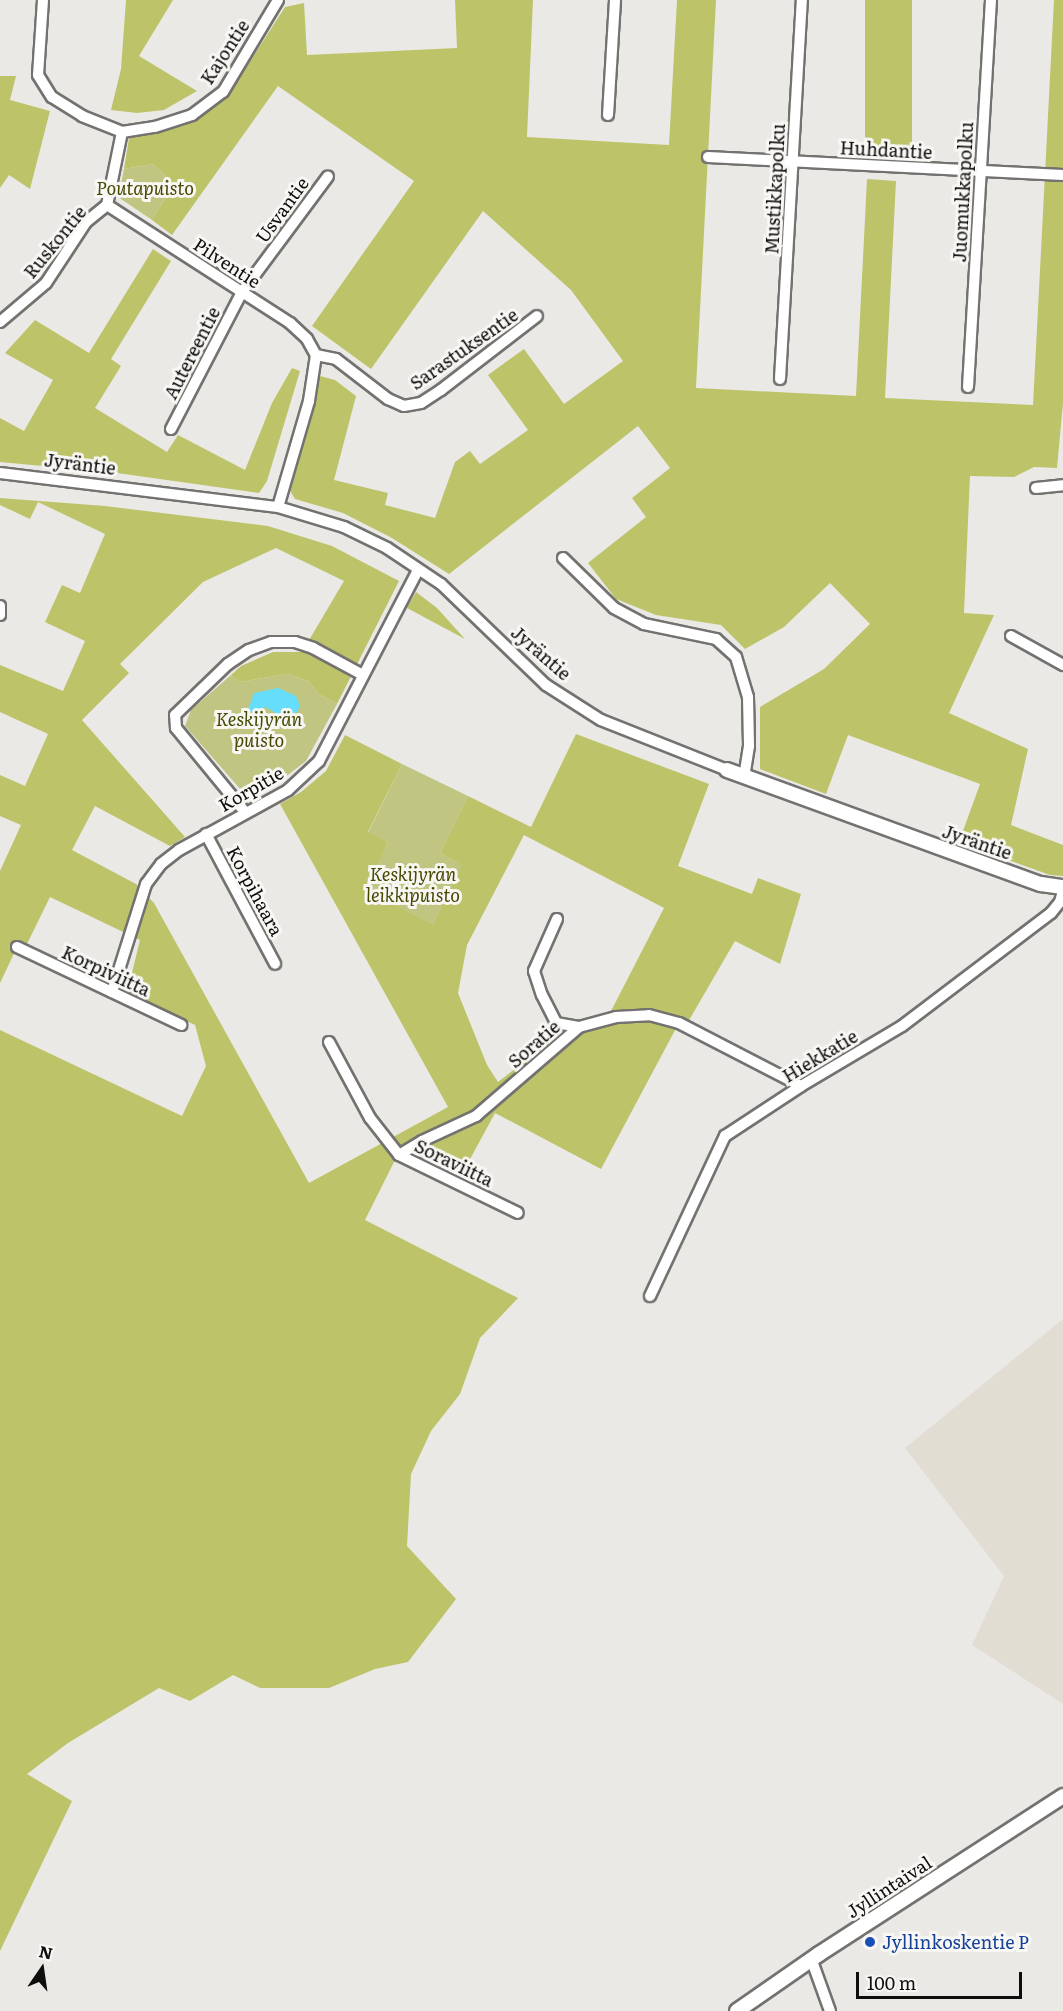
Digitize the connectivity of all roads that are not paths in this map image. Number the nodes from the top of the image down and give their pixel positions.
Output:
1 (43, 0) edge
2 (278, 0) edge
3 (615, 0) edge
4 (802, 0) edge
5 (991, 0) edge
6 (608, 114) dead end
7 (122, 132) junction
8 (708, 157) dead end
9 (794, 161) junction
10 (981, 171) junction
11 (1063, 175) edge
12 (328, 176) dead end
13 (107, 205) junction
14 (242, 292) junction
15 (537, 316) dead end
16 (0, 322) edge
17 (316, 355) junction
18 (780, 379) dead end
19 (968, 387) dead end
20 (171, 429) dead end
21 (0, 473) edge
22 (1063, 485) edge
23 (1036, 488) dead end
24 (278, 507) junction
25 (563, 558) dead end
26 (418, 570) junction
27 (0, 606) edge
28 (0, 615) edge
29 (1011, 636) dead end
30 (1063, 665) edge
31 (363, 675) junction
32 (727, 770) joint
33 (744, 776) junction
34 (245, 812) junction
35 (206, 834) junction
36 (1063, 889) edge
37 (557, 919) dead end
38 (17, 947) dead end
39 (274, 964) dead end
40 (112, 992) junction
41 (181, 1025) dead end
42 (579, 1027) junction
43 (329, 1042) dead end
44 (801, 1086) junction
45 (399, 1155) junction
46 (518, 1213) dead end
47 (650, 1296) dead end
48 (1063, 1796) edge
49 (812, 1961) junction
50 (737, 2011) edge
51 (830, 2011) edge

1 - 7 street
2 - 7 street, Kajontie
3 - 6 street
4 - 9 street, Mustikkapolku
5 - 10 street, Juomukkapolku
7 - 13 street
8 - 9 street, Huhdantie
9 - 10 street, Huhdantie
9 - 18 street, Mustikkapolku
10 - 11 street, Huhdantie
10 - 19 street, Juomukkapolku
12 - 14 street, Usvantie
13 - 14 street, Pilventie
13 - 16 street, Ruskontie
14 - 17 street, Pilventie
14 - 20 street, Autereentie
15 - 17 street, Sarastuksentie
17 - 24 street
21 - 24 street, Jyräntie
22 - 23 street
24 - 26 street, Jyräntie
25 - 33 street
26 - 31 street, Korpitie
26 - 32 street, Jyräntie
27 - 28 street
29 - 30 street
31 - 34 street, Korpitie
31 - 34 street
32 - 33 street, Jyräntie
33 - 36 street, Jyräntie
34 - 35 street, Korpitie
35 - 39 street, Korpihaara
35 - 40 street, Korpitie
36 - 44 street, Hiekkatie
37 - 42 street
38 - 40 street, Korpiviitta
40 - 41 street, Korpiviitta
42 - 44 street, Soratie
42 - 45 street, Soratie
43 - 45 street, Soraviitta
44 - 47 street, Hiekkatie
45 - 46 street, Soraviitta
48 - 49 street, Jyllintaival
49 - 50 street, Jyllintaival
49 - 51 street

